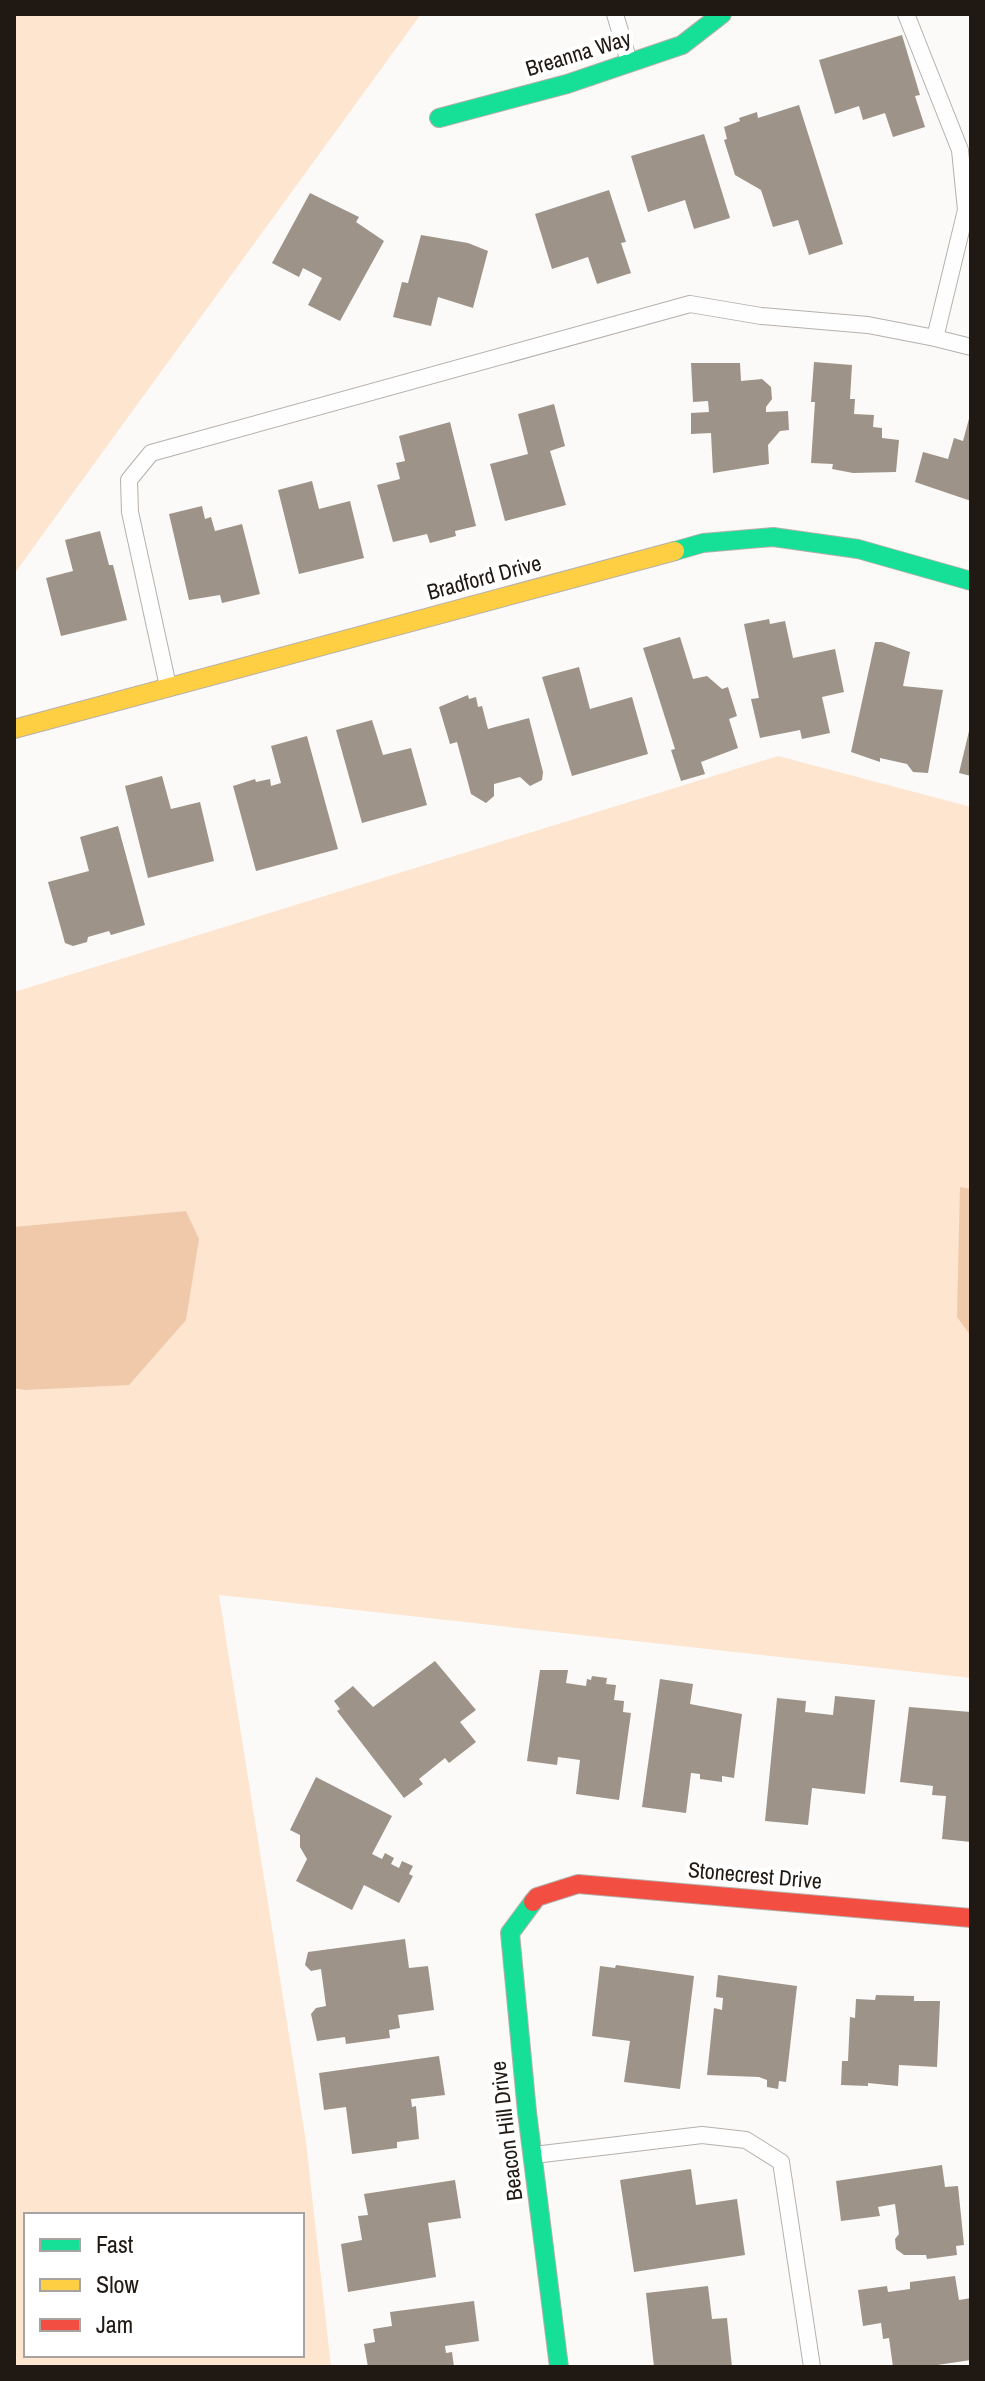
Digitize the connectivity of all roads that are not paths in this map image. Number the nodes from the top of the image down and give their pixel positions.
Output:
1 (615, 14) edge
2 (722, 14) edge
3 (906, 14) edge
4 (629, 63) junction
5 (439, 118) dead end
6 (935, 338) junction
7 (971, 347) edge
8 (971, 581) edge
9 (168, 687) junction
10 (14, 729) edge
11 (537, 1897) joint
12 (971, 1918) edge
13 (532, 2156) junction
14 (559, 2367) edge
15 (812, 2367) edge

1 - 4 lane
2 - 4 street, Breanna Way
3 - 6 lane
4 - 5 street, Breanna Way
6 - 7 lane
6 - 9 lane
8 - 9 street, Bradford Drive
9 - 10 street, Bradford Drive
11 - 12 street, Stonecrest Drive
11 - 13 street, Beacon Hill Drive
13 - 14 street, Beacon Hill Drive
13 - 15 lane

